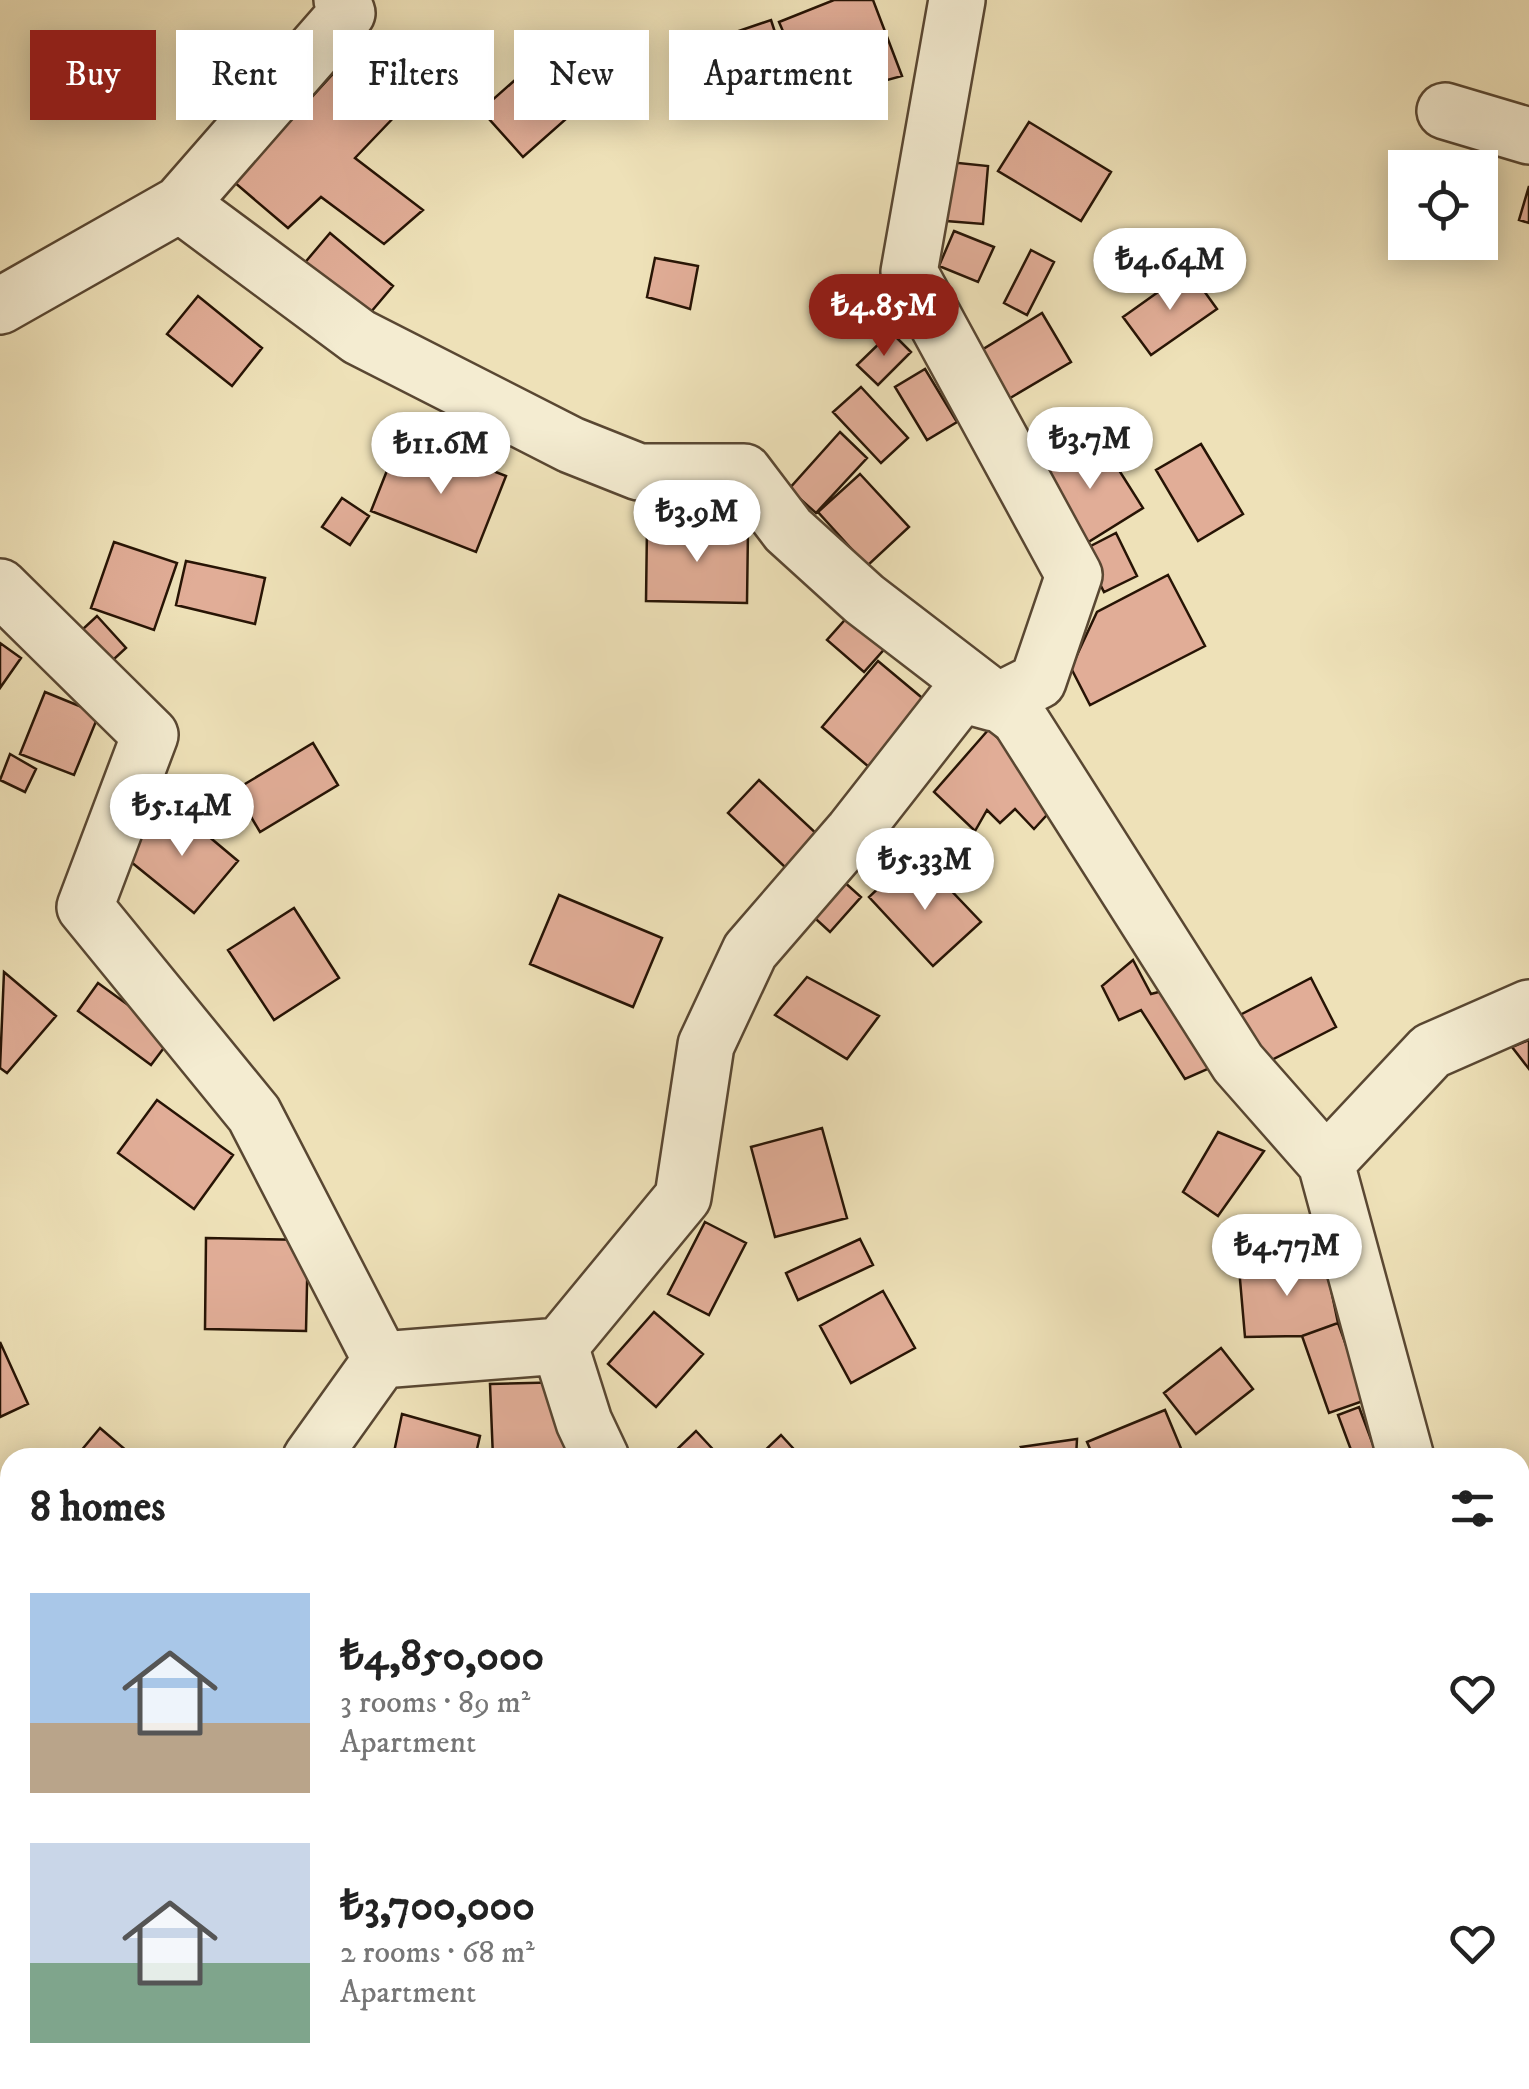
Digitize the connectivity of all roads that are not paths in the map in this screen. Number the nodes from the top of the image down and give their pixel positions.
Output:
1 (342, 0) edge
2 (957, 0) edge
3 (1445, 111) dead end
4 (1529, 136) edge
5 (180, 204) junction
6 (0, 306) edge
7 (0, 587) edge
8 (994, 703) junction
9 (1529, 1008) edge
10 (1326, 1163) junction
11 (560, 1346) junction
12 (382, 1360) junction
13 (318, 1448) edge
14 (596, 1448) edge
15 (1403, 1448) edge

1 - 5 street
2 - 8 street
3 - 4 street
5 - 6 street
5 - 8 street
7 - 12 street
8 - 10 street
8 - 11 street
9 - 10 street
10 - 15 street
11 - 12 street
11 - 14 street
12 - 13 street

